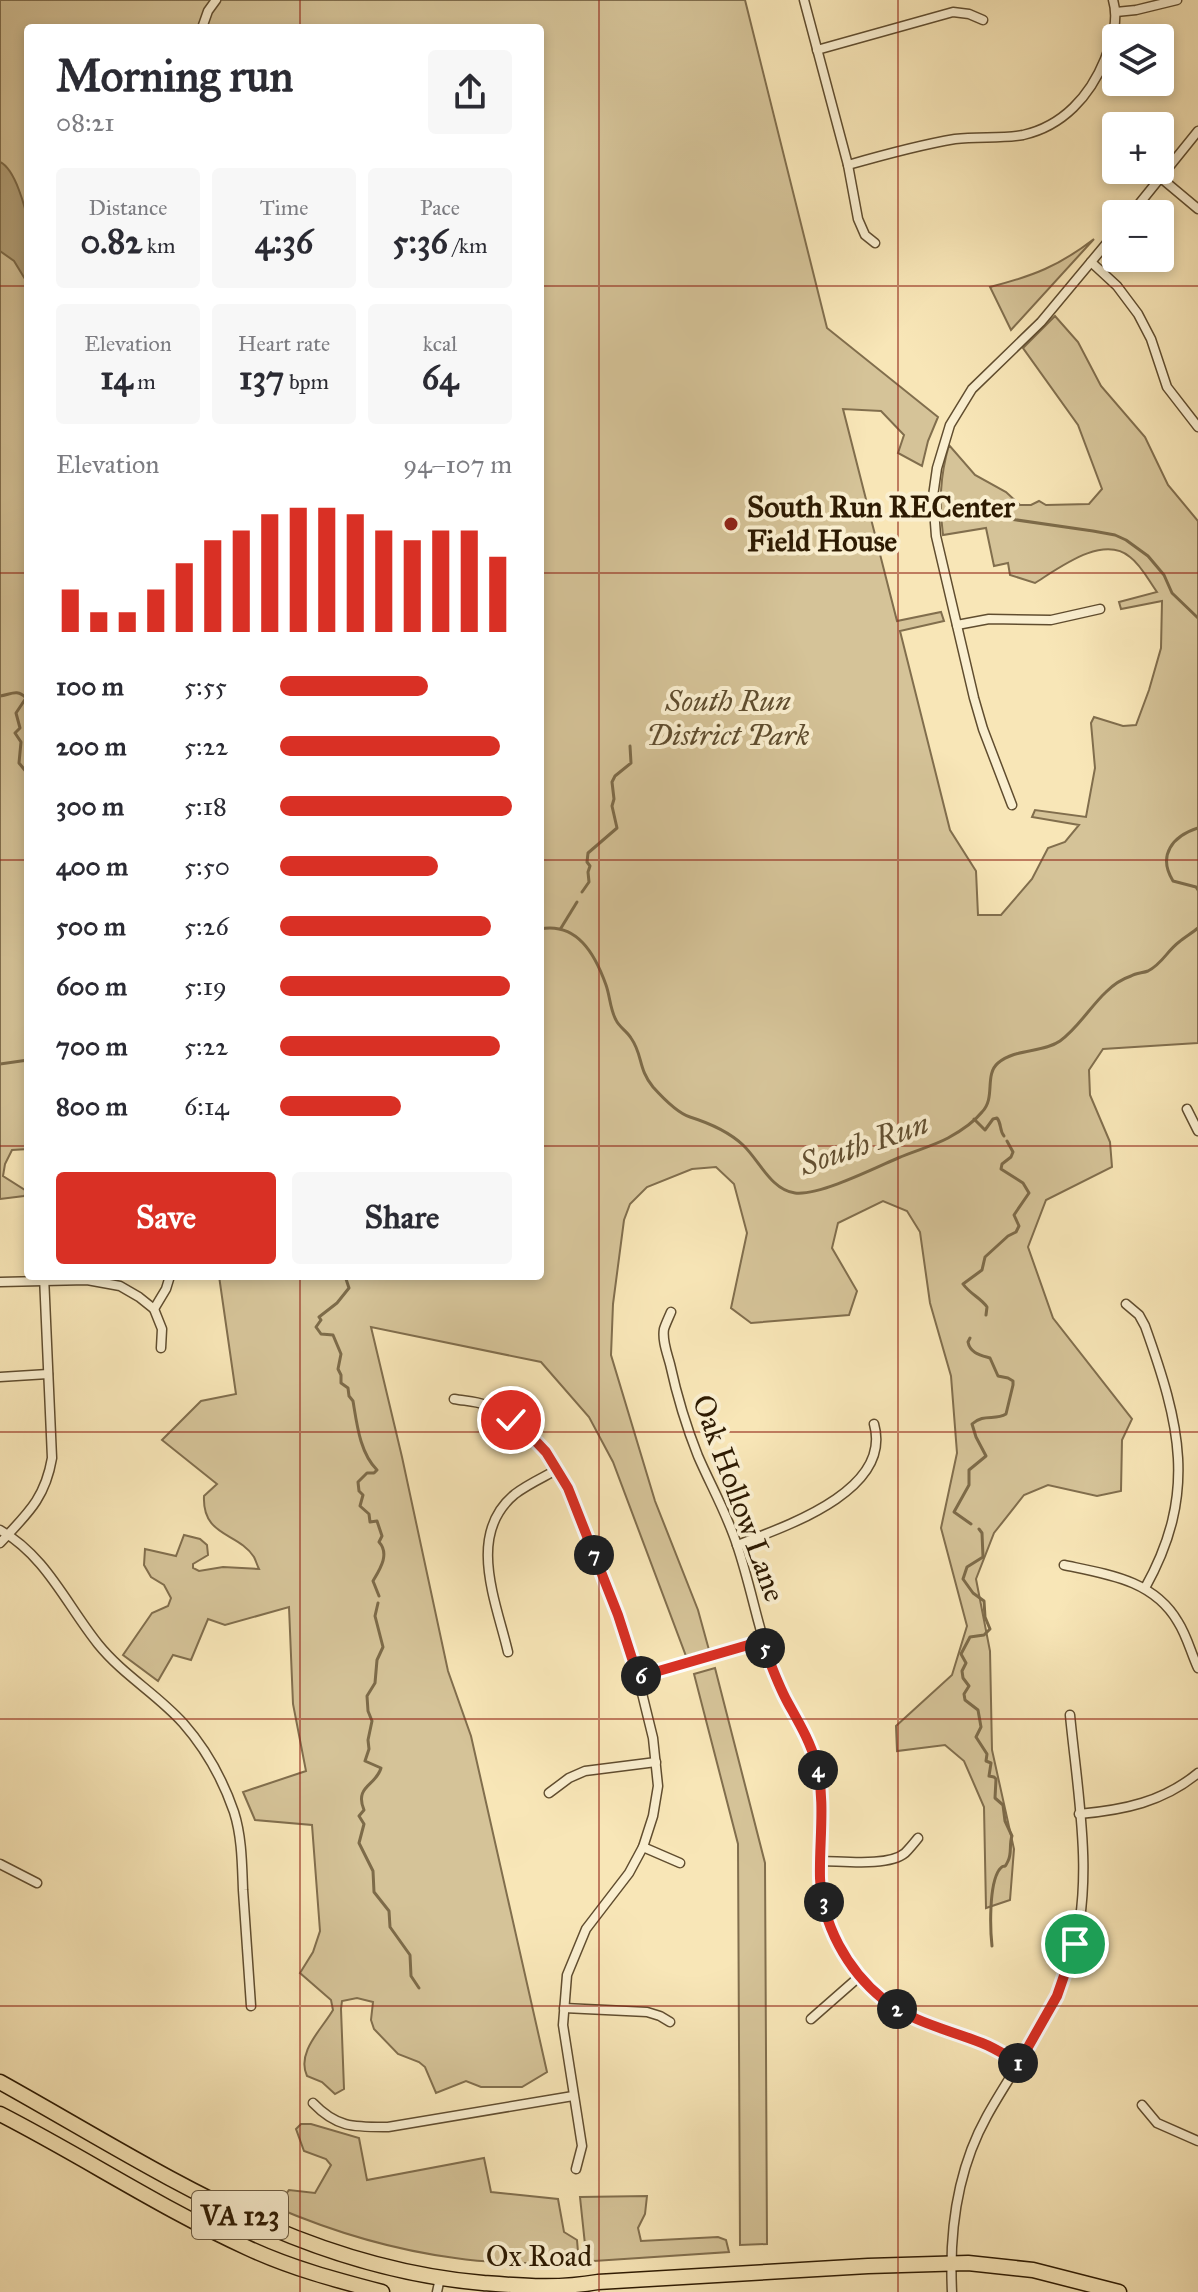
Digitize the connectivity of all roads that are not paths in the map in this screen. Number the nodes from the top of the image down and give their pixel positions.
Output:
1 (216, 0) edge
2 (804, 0) edge
3 (1113, 0) edge
4 (1177, 0) edge
5 (1116, 12) junction
6 (983, 20) dead end
7 (203, 24) edge
8 (817, 50) junction
9 (1198, 131) edge
10 (1174, 161) edge
11 (848, 165) junction
12 (1156, 184) edge
13 (1168, 184) edge
14 (1143, 200) edge
15 (1198, 209) edge
16 (875, 243) dead end
17 (1102, 249) edge
18 (1091, 262) junction
19 (1198, 427) edge
20 (1100, 609) dead end
21 (957, 625) junction
22 (1012, 805) dead end
23 (1187, 1109) dead end
24 (1198, 1131) edge
25 (24, 1280) edge
26 (44, 1280) edge
27 (87, 1280) edge
28 (169, 1280) edge
29 (0, 1282) edge
30 (1126, 1304) dead end
31 (154, 1309) junction
32 (671, 1312) dead end
33 (161, 1348) dead end
34 (48, 1374) junction
35 (0, 1377) edge
36 (454, 1399) dead end
37 (874, 1424) dead end
38 (558, 1469) junction
39 (4, 1532) edge
40 (0, 1543) edge
41 (737, 1545) junction
42 (1064, 1565) dead end
43 (1145, 1588) junction
44 (762, 1641) junction
45 (508, 1652) dead end
46 (1198, 1668) edge
47 (638, 1677) junction
48 (1070, 1715) dead end
49 (656, 1762) junction
50 (1198, 1773) edge
51 (549, 1793) dead end
52 (1079, 1814) junction
53 (918, 1838) dead end
54 (643, 1847) junction
55 (821, 1861) junction
56 (680, 1863) dead end
57 (0, 1864) edge
58 (37, 1883) dead end
59 (860, 1976) junction
60 (251, 2006) dead end
61 (564, 2008) junction
62 (811, 2019) dead end
63 (670, 2022) dead end
64 (1019, 2063) junction
65 (0, 2082) edge
66 (573, 2096) junction
67 (313, 2103) dead end
68 (1142, 2105) dead end
69 (0, 2114) edge
70 (1198, 2141) edge
71 (576, 2169) dead end
72 (951, 2263) junction
73 (439, 2285) edge
74 (382, 2292) edge
75 (952, 2292) edge
76 (1119, 2292) edge

1 - 7 street
2 - 8 street
3 - 5 street
4 - 5 street
5 - 11 street
6 - 8 street
8 - 11 street
9 - 10 street
11 - 16 street
12 - 14 street
13 - 15 street
17 - 18 street
18 - 19 street
18 - 21 street
20 - 21 street
21 - 22 street
23 - 24 street
25 - 29 street
26 - 34 street
27 - 31 street
28 - 31 street
30 - 43 street
31 - 33 street
32 - 41 street, Oak Hollow Lane
34 - 35 street
34 - 39 street
36 - 38 street
37 - 41 street
38 - 45 street
38 - 47 street
39 - 40 street
39 - 60 street
41 - 44 street, Oak Hollow Lane
42 - 43 street
43 - 46 street
44 - 47 street
44 - 55 street, Oak Hollow Lane
47 - 49 street
48 - 52 street
49 - 51 street
49 - 54 street
50 - 52 street
52 - 64 street
53 - 55 street
54 - 56 street
54 - 61 street
55 - 59 street, Oak Hollow Lane
57 - 58 street
59 - 62 street
59 - 64 street, Oak Hollow Lane
61 - 63 street
61 - 66 street
64 - 72 street
65 - 73 highway, Ox Road / VA 123
66 - 67 street
66 - 71 street
68 - 70 street
69 - 74 highway, VA 123
72 - 73 highway, Ox Road / VA 123
72 - 75 street
72 - 76 highway, Ox Road / VA 123

